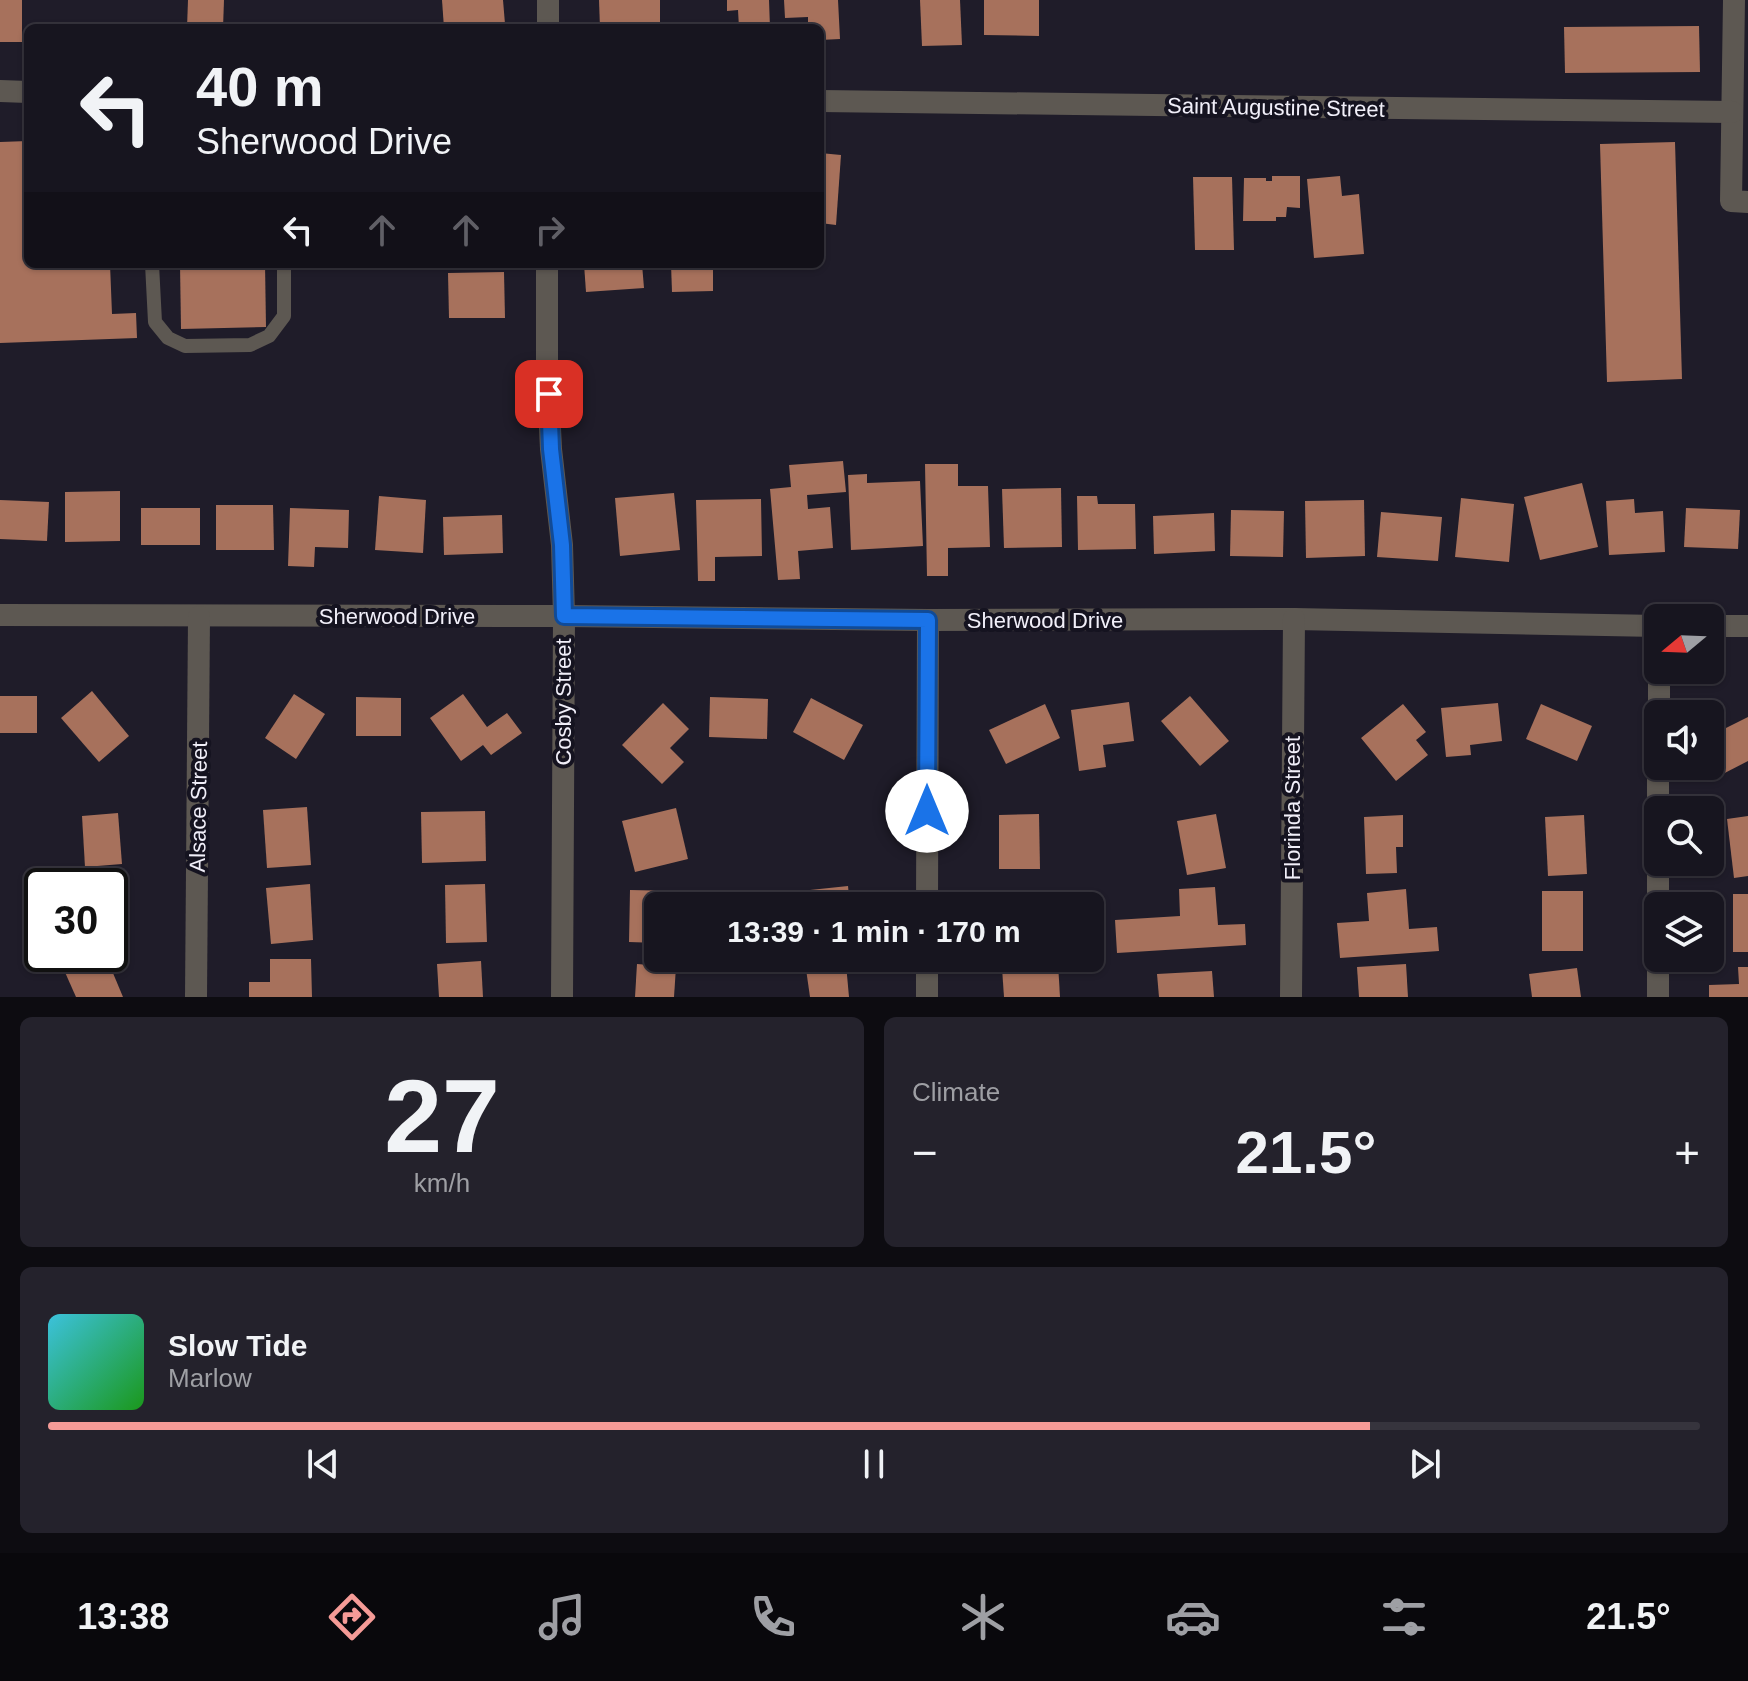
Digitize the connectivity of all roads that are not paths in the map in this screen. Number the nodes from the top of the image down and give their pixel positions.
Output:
1 (548, 0) edge
2 (1734, 0) edge
3 (548, 24) edge
4 (0, 91) edge
5 (24, 92) edge
6 (824, 101) edge
7 (1732, 112) junction
8 (1739, 202) edge
9 (152, 268) edge
10 (284, 268) edge
11 (547, 268) edge
12 (0, 615) edge
13 (564, 616) junction
14 (199, 617) junction
15 (1294, 619) junction
16 (928, 620) junction
17 (1644, 626) edge
18 (1724, 626) edge
19 (1748, 626) edge
20 (1658, 876) edge
21 (927, 892) edge
22 (927, 972) edge
23 (196, 997) edge
24 (562, 997) edge
25 (927, 997) edge
26 (1291, 997) edge
27 (1658, 997) edge

1 - 3 street
2 - 7 street
4 - 5 street
6 - 7 street, Saint Augustine Street
7 - 8 street
9 - 10 lane
11 - 13 street, Cosby Street
12 - 14 street, Sherwood Drive
13 - 14 street, Sherwood Drive
13 - 16 street, Sherwood Drive
13 - 24 street, Cosby Street
14 - 23 street, Alsace Street
15 - 16 street, Sherwood Drive
15 - 17 street, Sherwood Drive
15 - 26 street, Florinda Street
16 - 21 street
18 - 19 street
20 - 27 street
22 - 25 street

